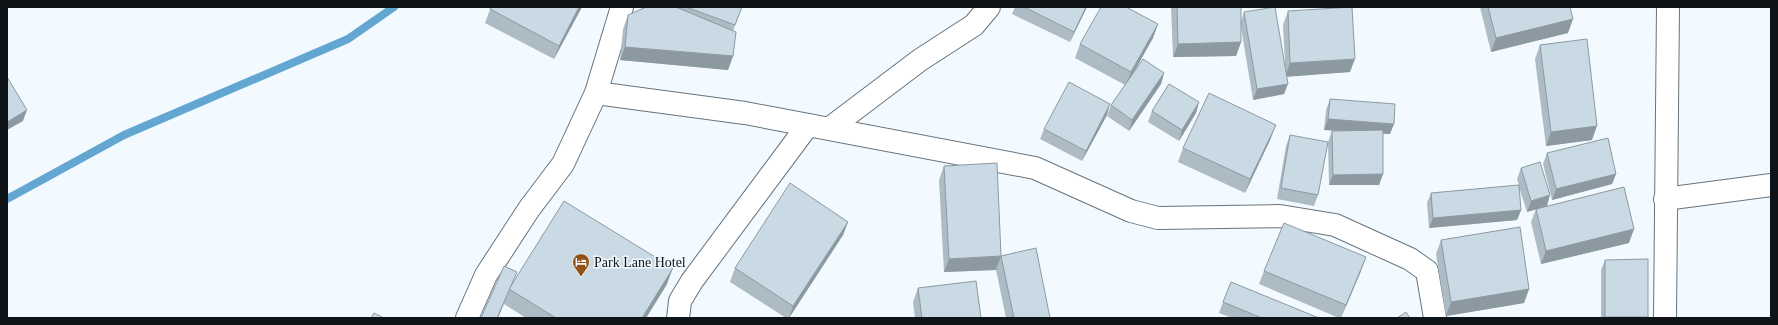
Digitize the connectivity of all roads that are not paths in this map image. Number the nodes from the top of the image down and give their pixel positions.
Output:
1 (622, 7) edge
2 (989, 7) edge
3 (1668, 7) edge
4 (596, 93) junction
5 (808, 124) junction
6 (830, 128) junction
7 (1771, 185) edge
8 (1665, 200) junction
9 (467, 318) edge
10 (678, 318) edge
11 (1436, 318) edge
12 (1665, 318) edge

1 - 4 street
2 - 6 street
3 - 8 street
4 - 5 street
4 - 9 street
5 - 6 street
5 - 10 street
6 - 11 street
7 - 8 street
8 - 12 street

